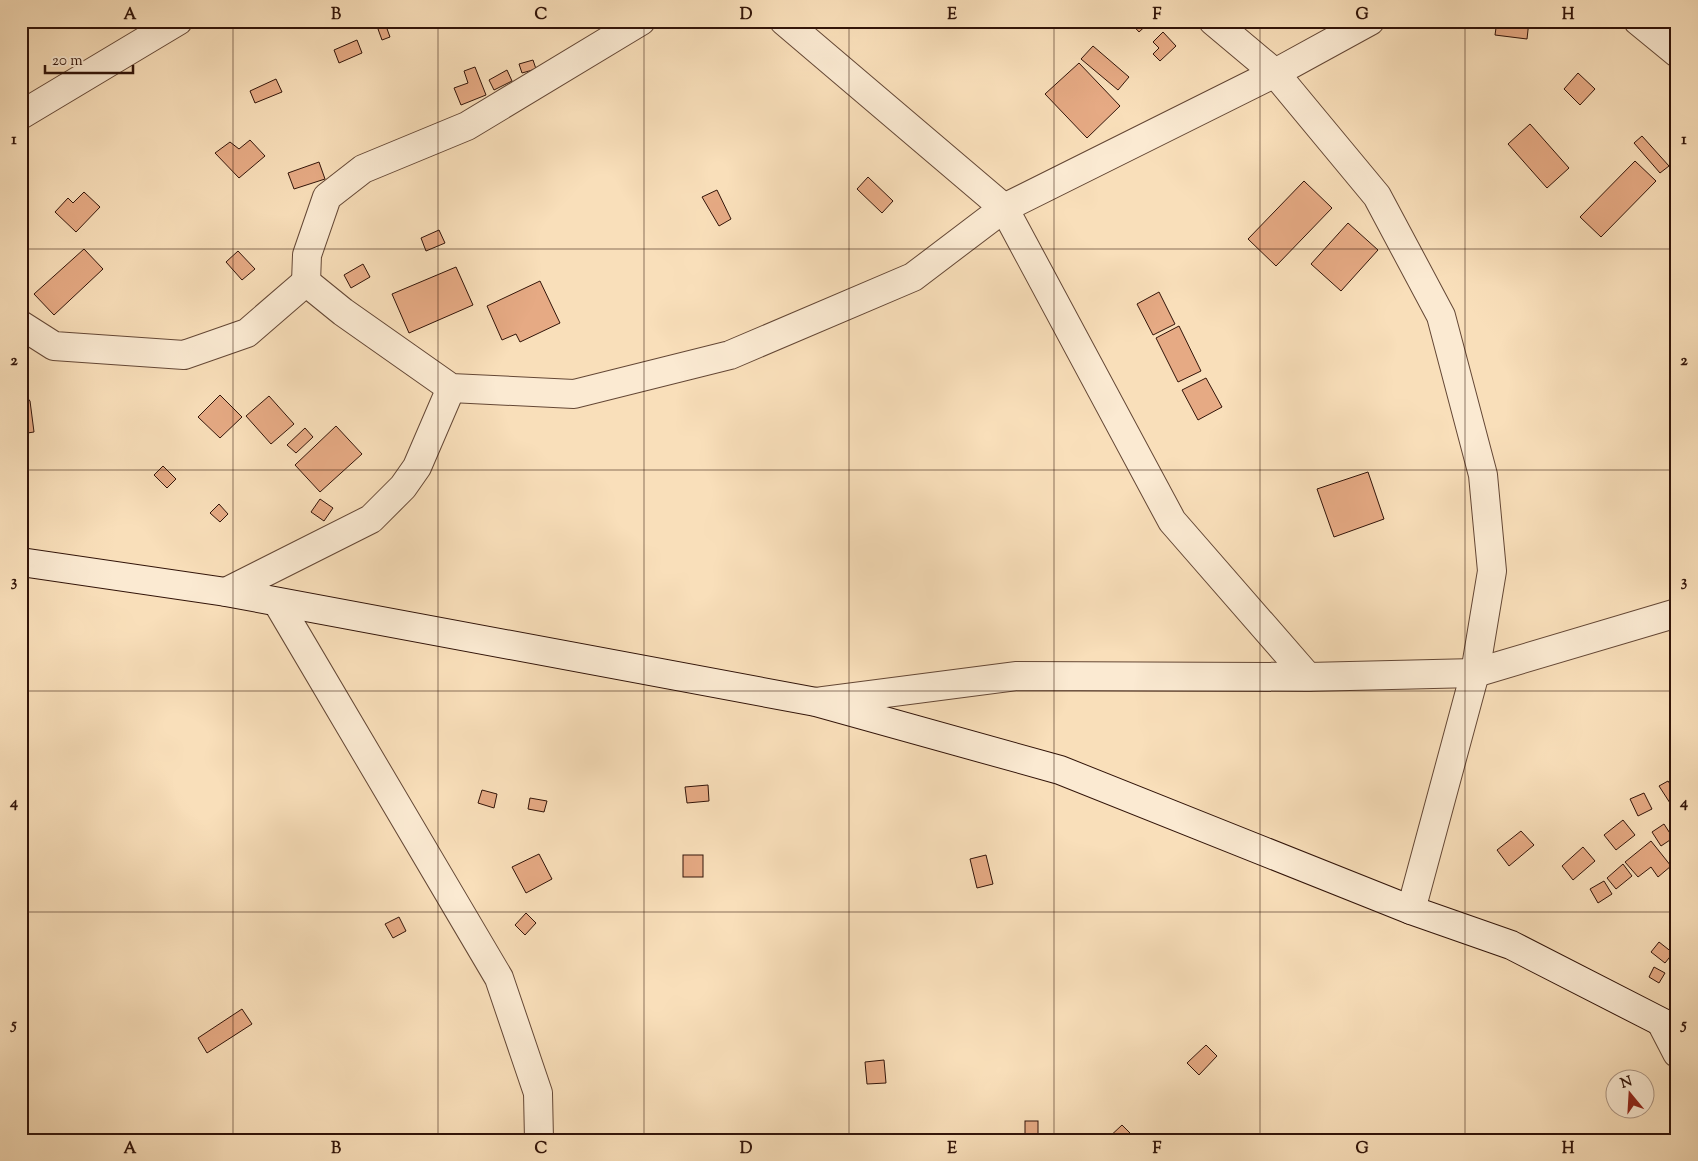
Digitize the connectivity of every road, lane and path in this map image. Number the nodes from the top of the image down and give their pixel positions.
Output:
1 (178, 21) edge
2 (641, 21) edge
3 (784, 21) edge
4 (1213, 21) edge
5 (1370, 21) edge
6 (1638, 21) edge
7 (1677, 53) edge
8 (1275, 73) junction
9 (21, 115) edge
10 (1004, 208) junction
11 (306, 282) junction
12 (21, 325) edge
13 (451, 388) junction
14 (21, 562) edge
15 (226, 592) junction
16 (277, 602) junction
17 (1677, 613) edge
18 (1475, 673) junction
19 (1308, 677) junction
20 (816, 702) junction
21 (1411, 910) junction
22 (1670, 1027) edge
23 (1677, 1053) edge
24 (539, 1140) edge

1 - 9 street
2 - 11 street
3 - 10 street
4 - 8 street
5 - 8 street
6 - 7 street
8 - 10 street
8 - 18 street
10 - 13 street
10 - 19 street
11 - 12 street
11 - 13 street
13 - 15 street
14 - 15 street
15 - 16 street
16 - 20 street
16 - 24 street
17 - 18 street
18 - 19 street
18 - 21 street
19 - 20 street
20 - 21 street
21 - 22 street
22 - 23 street

